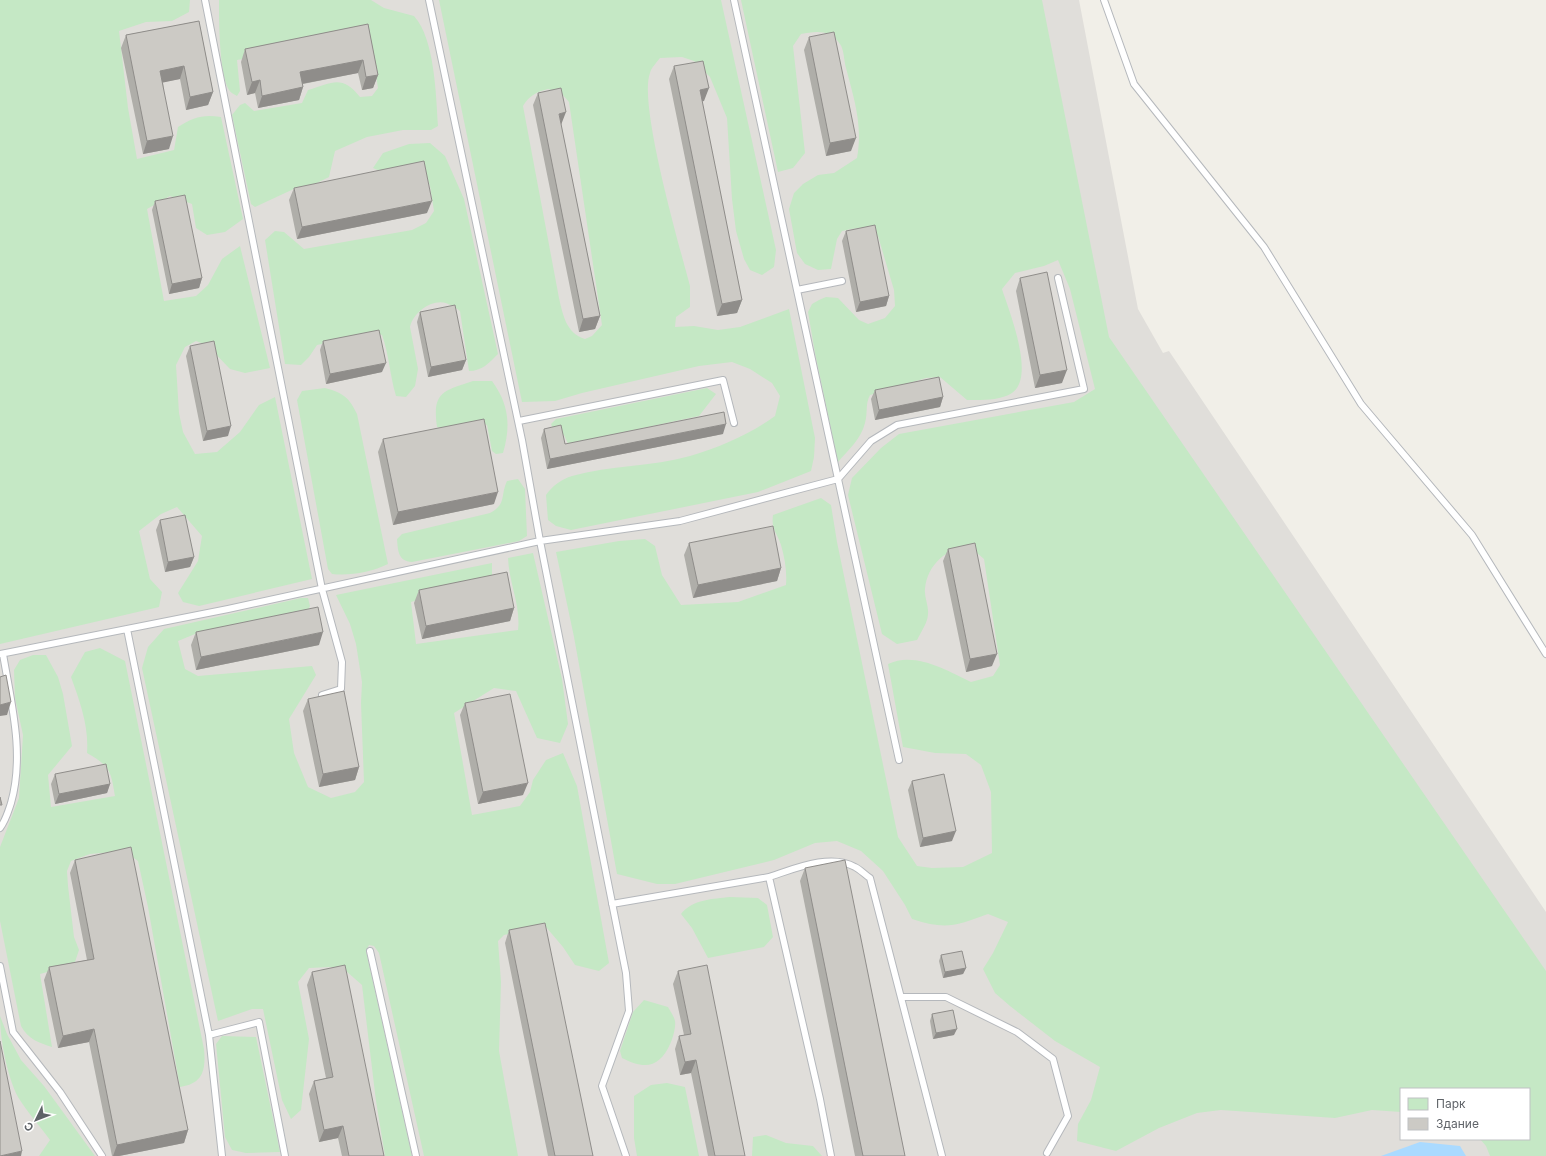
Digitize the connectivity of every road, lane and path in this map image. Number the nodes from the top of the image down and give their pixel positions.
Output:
1 (205, 0) edge
2 (429, 0) edge
3 (734, 0) edge
4 (1104, 0) edge
5 (1058, 278) dead end
6 (842, 281) dead end
7 (797, 290) junction
8 (519, 421) junction
9 (734, 424) dead end
10 (838, 479) junction
11 (540, 541) junction
12 (322, 589) junction
13 (127, 629) junction
14 (1, 654) edge
15 (1546, 654) edge
16 (322, 695) edge
17 (899, 760) dead end
18 (0, 828) edge
19 (769, 878) junction
20 (612, 904) junction
21 (370, 951) dead end
22 (0, 966) edge
23 (901, 997) junction
24 (209, 1035) junction
25 (1047, 1153) dead end
26 (102, 1156) edge
27 (222, 1156) edge
28 (285, 1156) edge
29 (416, 1156) edge
30 (626, 1156) edge
31 (831, 1156) edge
32 (942, 1156) edge

1 - 12 lane
2 - 8 lane
3 - 7 lane
4 - 15 lane
5 - 10 lane
6 - 7 lane
7 - 10 lane
8 - 9 lane
8 - 11 lane
10 - 11 lane
10 - 17 lane
11 - 12 lane
11 - 20 lane
12 - 13 lane
12 - 16 lane
13 - 14 lane
13 - 24 lane
14 - 18 lane
19 - 20 lane
19 - 23 lane
19 - 31 lane
20 - 30 lane
21 - 29 lane
22 - 26 lane
23 - 25 lane
23 - 32 lane
24 - 27 lane
24 - 28 lane

